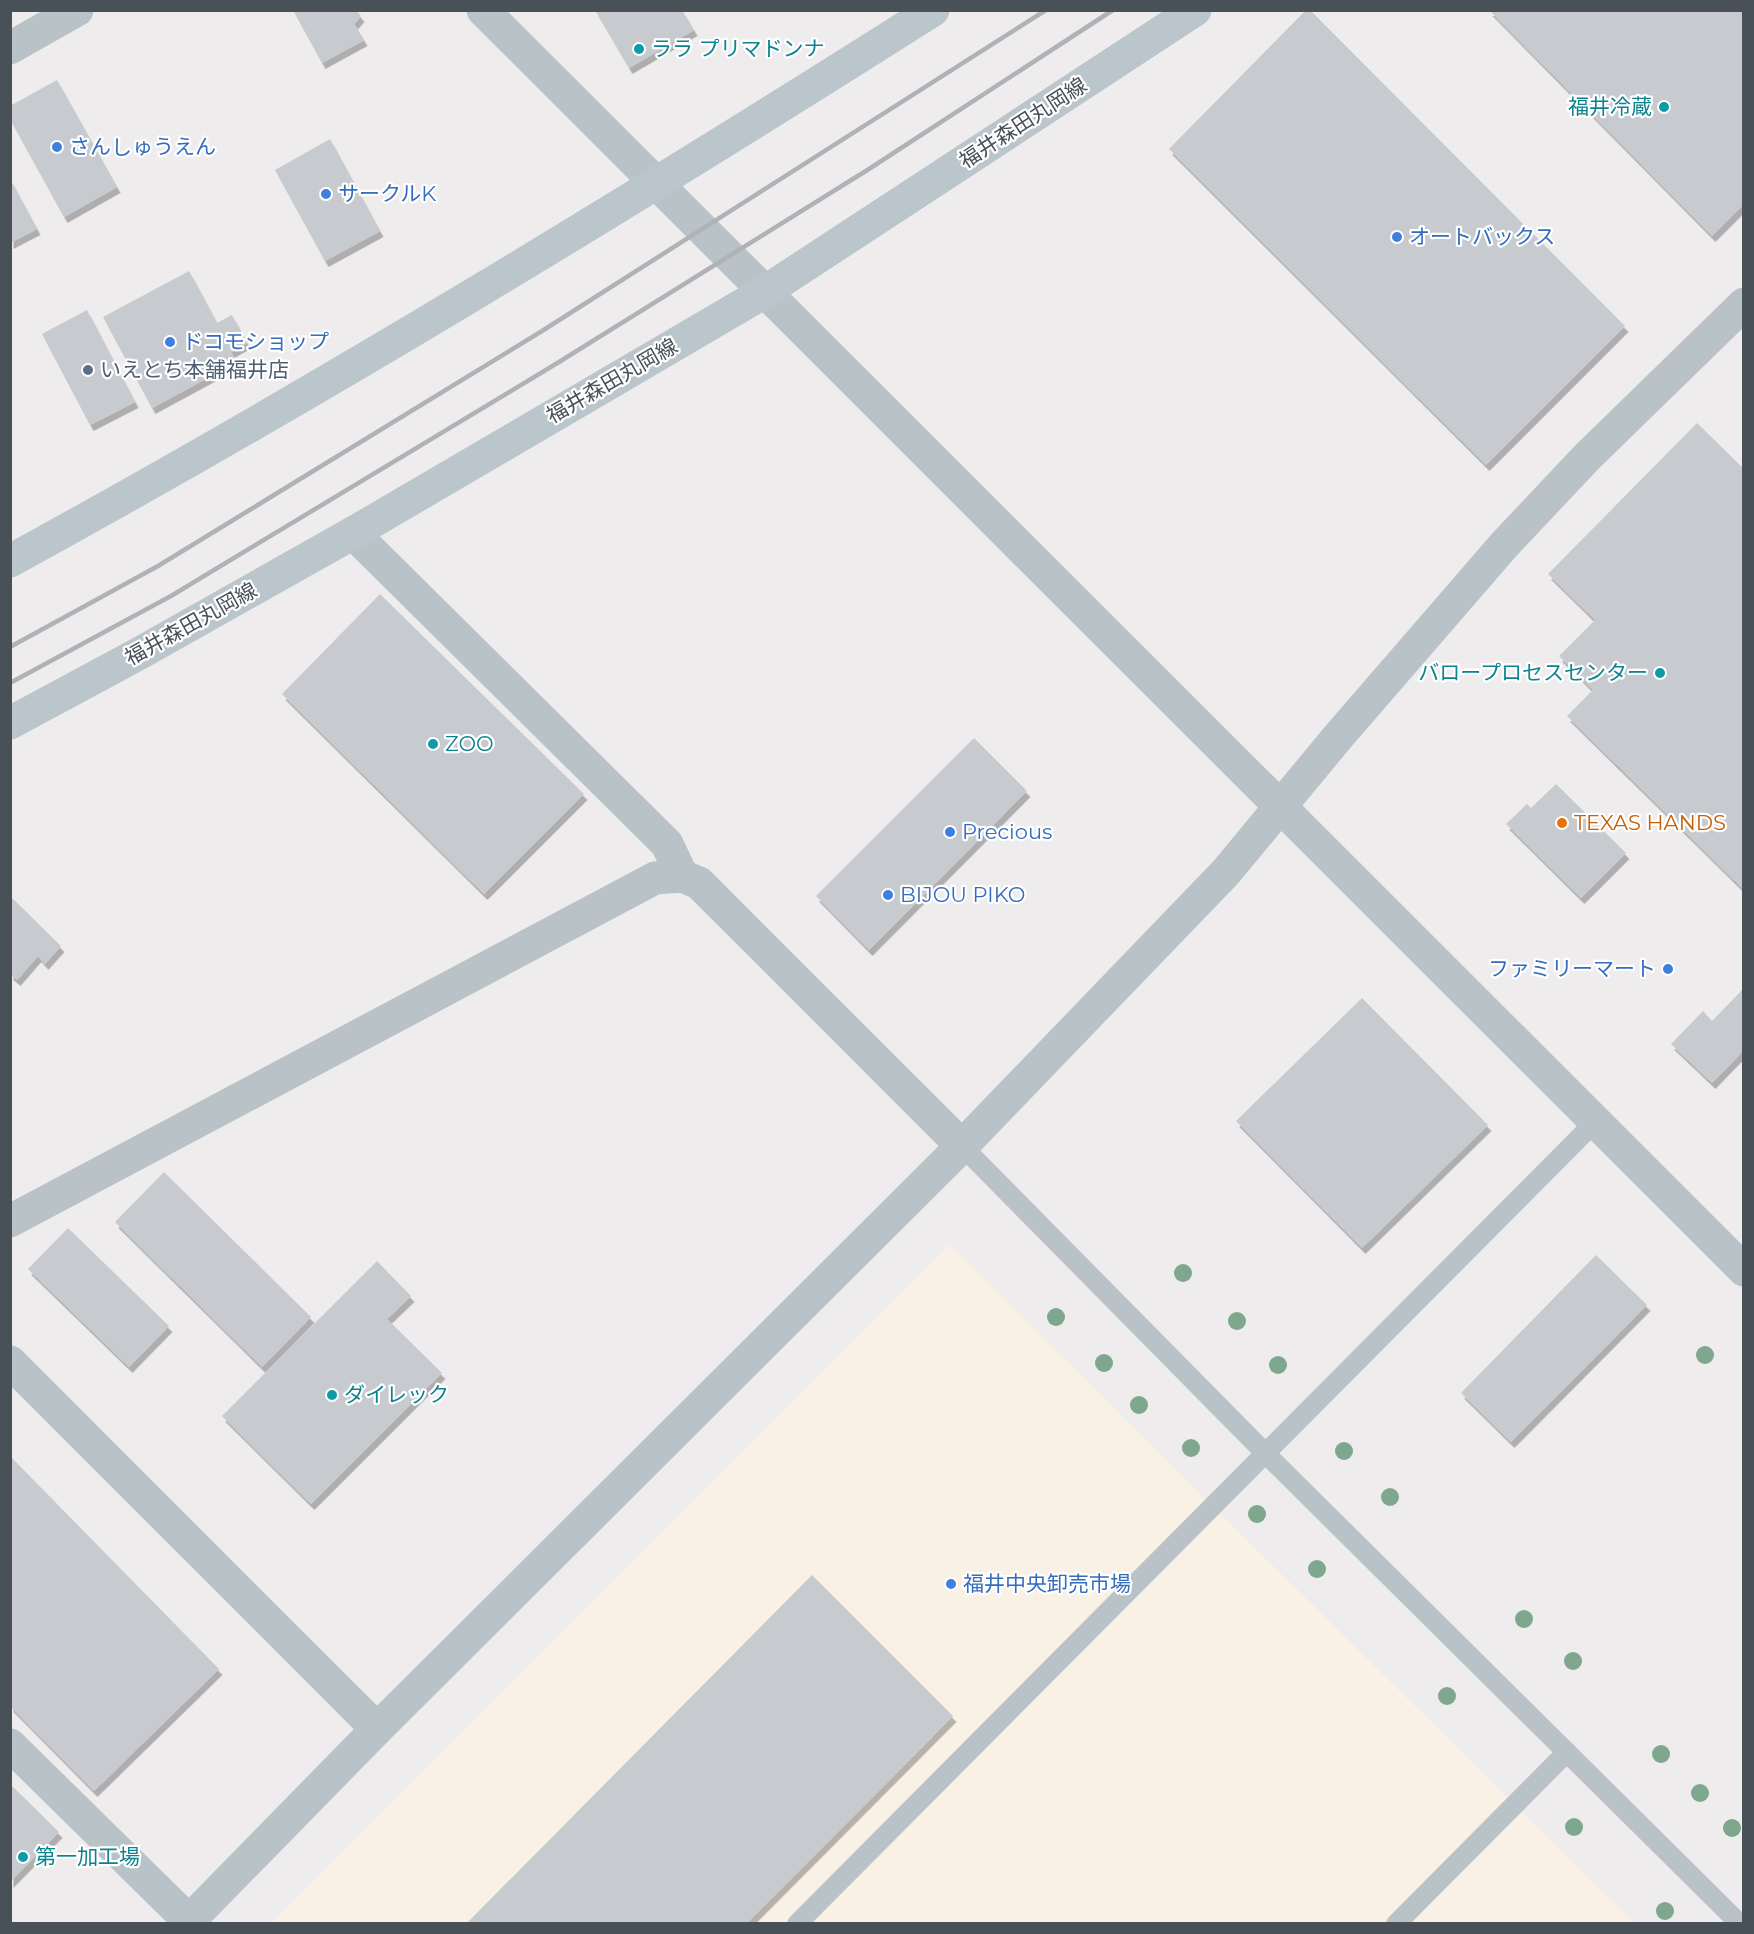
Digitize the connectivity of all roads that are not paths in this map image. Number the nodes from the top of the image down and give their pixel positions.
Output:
1 (77, 10) edge
2 (483, 10) edge
3 (933, 10) edge
4 (1195, 10) edge
5 (10, 48) edge
6 (657, 184) junction
7 (764, 292) junction
8 (1743, 304) edge
9 (353, 533) junction
10 (10, 561) edge
11 (10, 723) edge
12 (1281, 808) junction
13 (682, 876) junction
14 (1595, 1122) junction
15 (962, 1146) junction
16 (10, 1221) edge
17 (1743, 1270) edge
18 (10, 1362) edge
19 (1265, 1453) junction
20 (377, 1729) junction
21 (10, 1746) edge
22 (1567, 1752) junction
23 (188, 1922) edge
24 (797, 1923) edge
25 (1396, 1923) edge
26 (1740, 1923) edge

1 - 5 street
2 - 6 street
3 - 6 main road
4 - 7 main road, 福井森田丸岡線
6 - 7 street
6 - 10 main road
7 - 9 main road, 福井森田丸岡線
7 - 12 street
8 - 12 street
9 - 11 main road, 福井森田丸岡線
9 - 13 street
12 - 14 street
12 - 15 street
13 - 15 street
13 - 16 street
14 - 17 street
14 - 19 lane
15 - 19 lane
15 - 20 street
18 - 20 street
19 - 22 lane
19 - 24 lane
20 - 23 street
21 - 23 street
22 - 25 lane
22 - 26 lane

